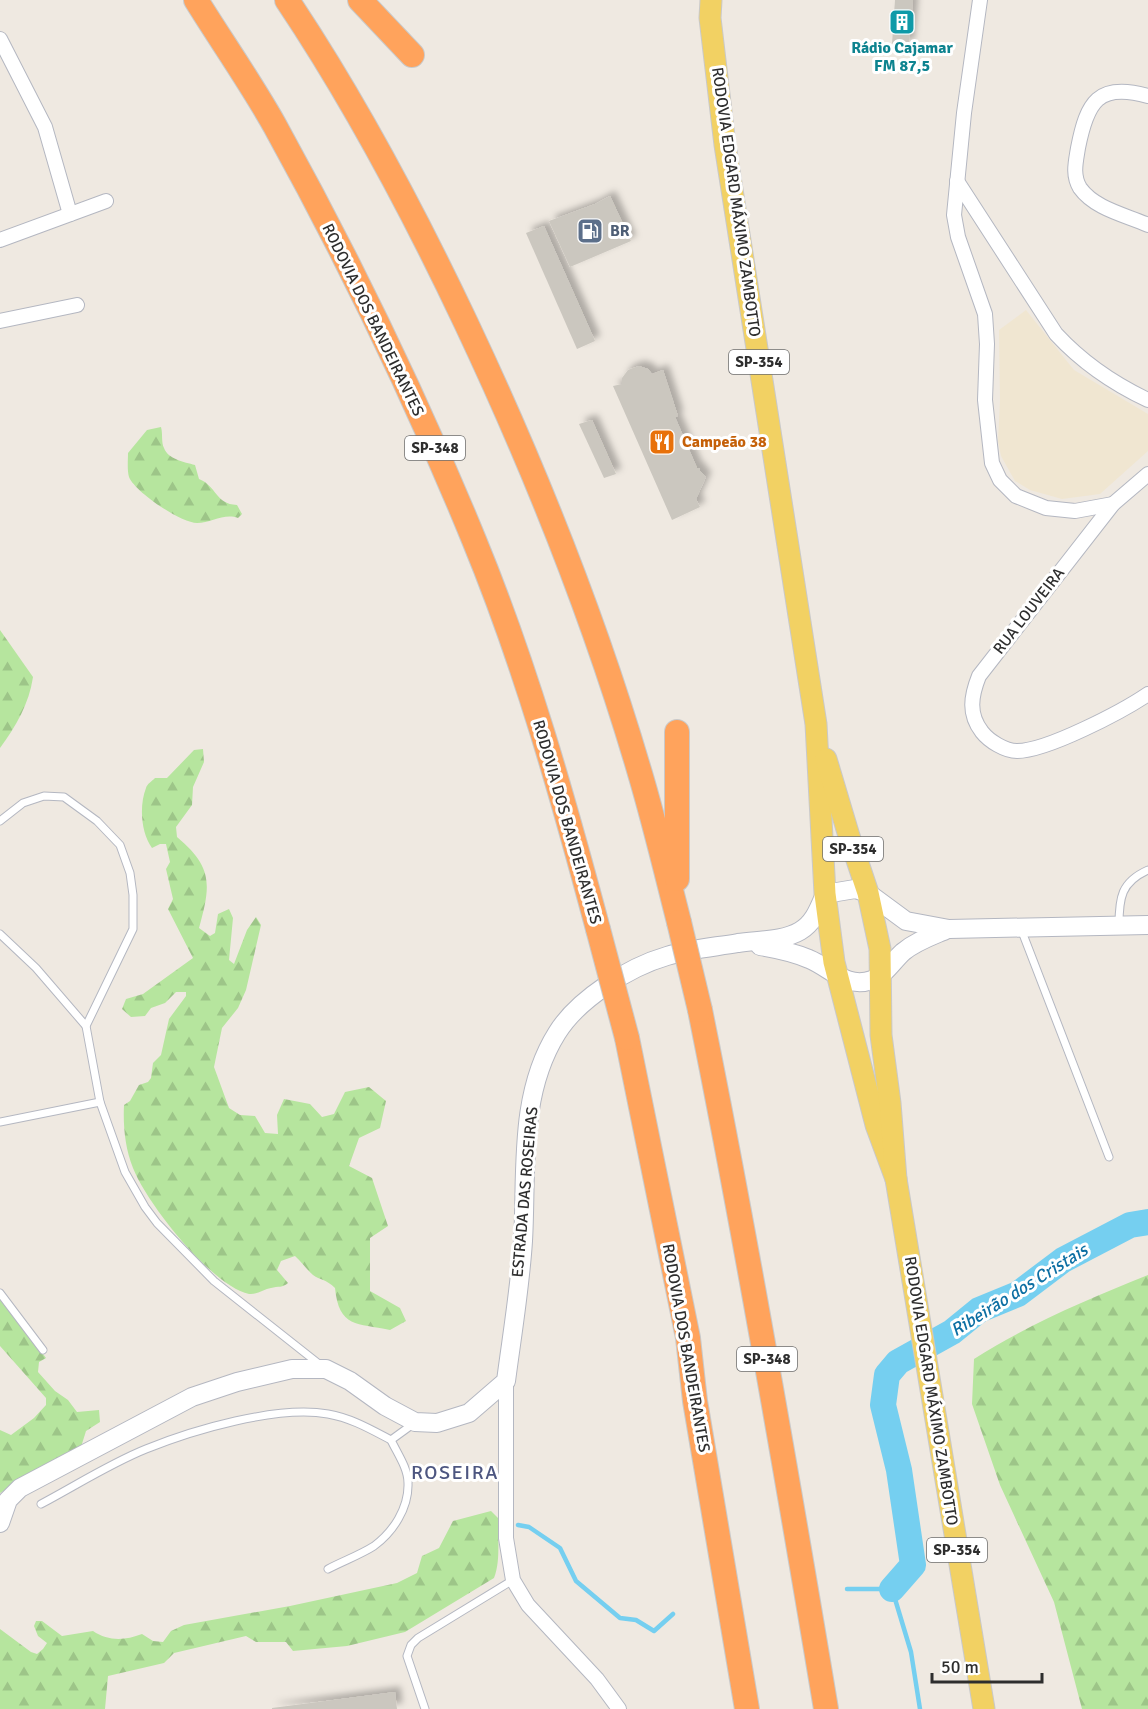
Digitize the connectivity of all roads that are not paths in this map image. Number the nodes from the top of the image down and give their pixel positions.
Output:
1 (196, 0) edge
2 (287, 0) edge
3 (360, 0) edge
4 (711, 0) edge
5 (980, 0) edge
6 (0, 39) edge
7 (4, 55) edge
8 (412, 55) dead end
9 (1148, 96) edge
10 (957, 181) junction
11 (106, 201) dead end
12 (70, 214) junction
13 (1148, 225) edge
14 (0, 240) edge
15 (77, 305) dead end
16 (0, 321) edge
17 (1148, 400) edge
18 (1148, 474) edge
19 (1113, 504) junction
20 (1148, 694) edge
21 (816, 724) junction
22 (677, 732) dead end
23 (0, 821) edge
24 (1148, 870) edge
25 (825, 894) junction
26 (868, 894) junction
27 (678, 918) junction
28 (1119, 925) junction
29 (1148, 925) edge
30 (949, 928) junction
31 (1021, 928) junction
32 (0, 934) edge
33 (736, 943) junction
34 (882, 975) junction
35 (838, 978) junction
36 (86, 1026) junction
37 (100, 1102) junction
38 (0, 1122) edge
39 (1109, 1157) dead end
40 (896, 1179) junction
41 (0, 1293) edge
42 (43, 1350) dead end
43 (326, 1369) junction
44 (506, 1381) junction
45 (415, 1422) junction
46 (391, 1440) junction
47 (41, 1504) dead end
48 (0, 1523) edge
49 (328, 1569) dead end
50 (513, 1580) junction
51 (425, 1709) edge
52 (619, 1709) edge
53 (747, 1709) edge
54 (826, 1709) edge
55 (984, 1709) edge

1 - 53 highway, RODOVIA DOS BANDEIRANTES / SP-348, bridge
2 - 27 highway, SP-348
3 - 8 highway
4 - 21 main road, RODOVIA EDGARD MÁXIMO ZAMBOTTO / SP-354
5 - 10 street
6 - 7 street
7 - 12 street
9 - 13 street
10 - 17 street
10 - 19 street
11 - 12 street
12 - 14 street
15 - 16 street
18 - 19 street, RUA LOUVEIRA
19 - 20 street, RUA LOUVEIRA
21 - 25 main road, RODOVIA EDGARD MÁXIMO ZAMBOTTO / SP-354
21 - 26 main road, RODOVIA EDGARD MÁXIMO ZAMBOTTO / SP-354
22 - 27 highway
23 - 36 lane
24 - 28 lane
25 - 26 street
25 - 33 street, ESTRADA DAS ROSEIRAS
25 - 35 main road, RODOVIA EDGARD MÁXIMO ZAMBOTTO / SP-354
26 - 30 street
26 - 34 main road, RODOVIA EDGARD MÁXIMO ZAMBOTTO / SP-354
27 - 54 highway, SP-348, bridge
28 - 29 street
28 - 31 street
30 - 31 street
30 - 34 street
31 - 39 lane
32 - 36 lane
33 - 35 street, ESTRADA DAS ROSEIRAS
33 - 44 street, ESTRADA DAS ROSEIRAS
34 - 35 street
34 - 40 main road, RODOVIA EDGARD MÁXIMO ZAMBOTTO / SP-354
35 - 40 main road, RODOVIA EDGARD MÁXIMO ZAMBOTTO / SP-354
36 - 37 lane
37 - 38 lane
37 - 43 lane
40 - 55 main road, RODOVIA EDGARD MÁXIMO ZAMBOTTO / SP-354
41 - 42 lane
43 - 45 street
43 - 48 street
44 - 45 street
44 - 50 street
45 - 46 lane
46 - 47 lane
46 - 49 lane
50 - 51 lane
50 - 52 street

